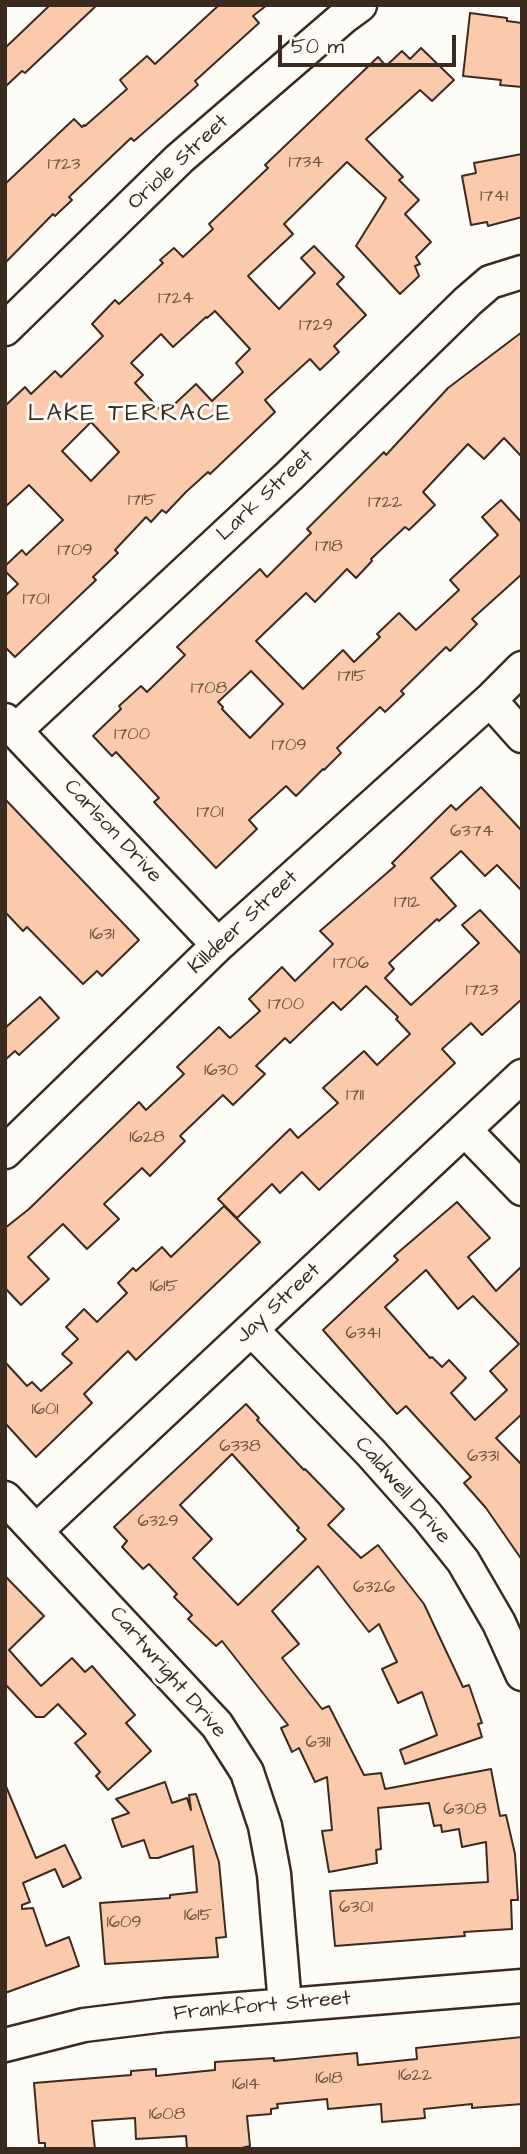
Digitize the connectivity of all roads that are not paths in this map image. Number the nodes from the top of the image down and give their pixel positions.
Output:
1 (360, 5) edge
2 (522, 272) edge
3 (5, 328) edge
4 (522, 668) edge
5 (490, 700) junction
6 (10, 725) edge
7 (522, 736) edge
8 (218, 945) junction
9 (522, 1076) edge
10 (465, 1130) junction
11 (5, 1152) edge
12 (522, 1189) edge
13 (252, 1330) junction
14 (5, 1498) edge
15 (36, 1531) junction
16 (522, 1674) edge
17 (522, 1986) edge
18 (285, 2005) junction
19 (5, 2045) edge

1 - 3 street, Oriole Street
2 - 6 street, Lark Street
4 - 5 street, Killdeer Street
5 - 7 street
5 - 8 street, Killdeer Street
6 - 8 street, Carlson Drive
8 - 11 street, Killdeer Street
9 - 10 street, Jay Street
10 - 12 street
10 - 13 street, Jay Street
13 - 15 street, Jay Street
13 - 16 street, Caldwell Drive
14 - 15 street, Cartwright Drive
15 - 18 street, Cartwright Drive
17 - 18 street, Frankfort Street
18 - 19 street, Frankfort Street

